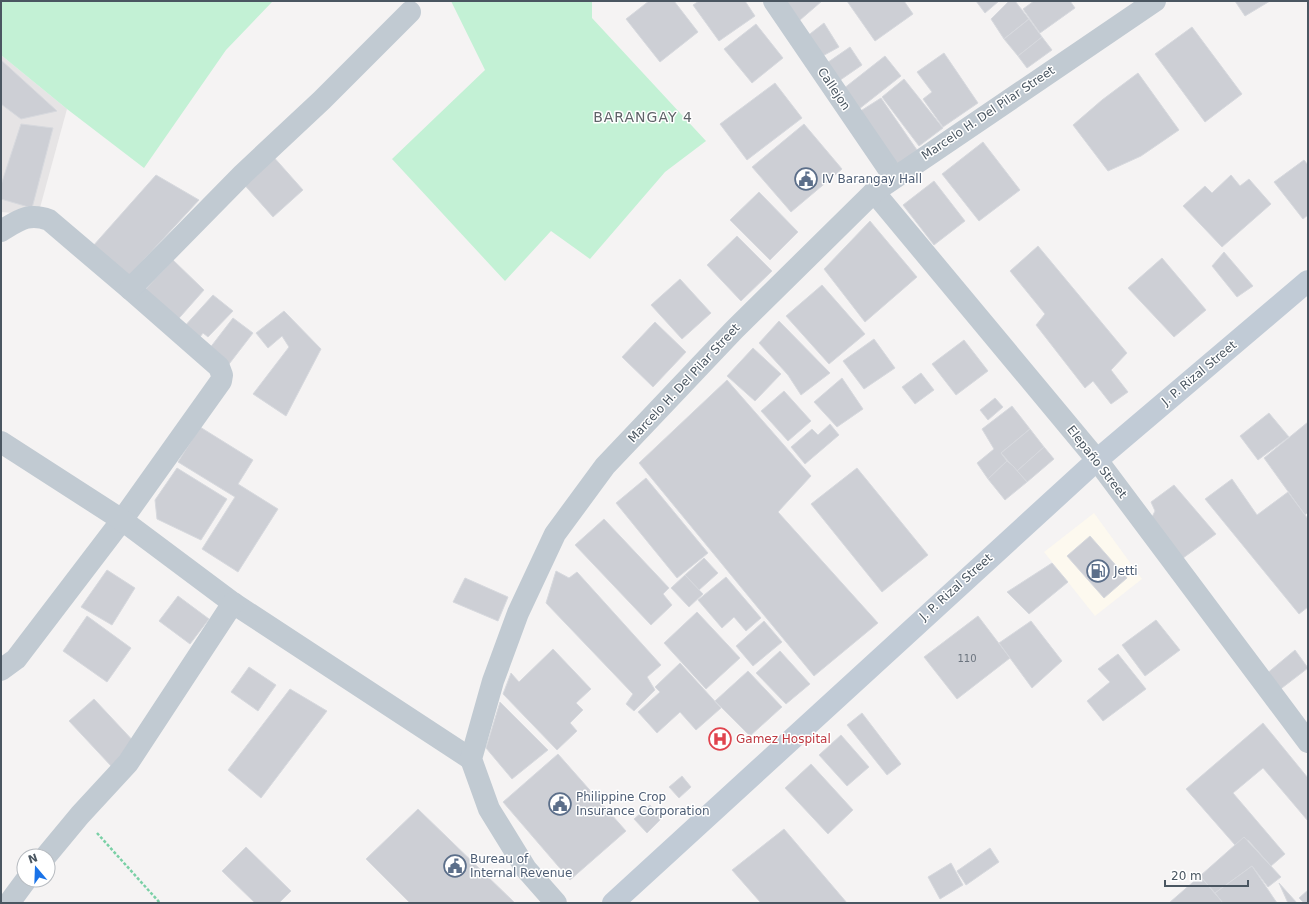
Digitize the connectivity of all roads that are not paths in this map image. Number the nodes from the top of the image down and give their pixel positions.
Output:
1 (774, 1) edge
2 (1155, 1) edge
3 (410, 12) dead end
4 (894, 177) junction
5 (874, 192) junction
6 (1, 232) edge
7 (1308, 281) edge
8 (130, 289) junction
9 (1, 442) edge
10 (1096, 460) junction
11 (122, 520) junction
12 (233, 603) junction
13 (6, 660) edge
14 (1308, 742) edge
15 (471, 758) junction
16 (53, 848) edge
17 (20, 888) edge
18 (9, 903) edge
19 (556, 903) edge
20 (613, 903) edge

1 - 4 street, Callejon
2 - 4 street, Marcelo H. Del Pilar Street
3 - 8 street
4 - 5 street, Marcelo H. Del Pilar Street
5 - 10 street, Elepaño Street
5 - 15 street, Marcelo H. Del Pilar Street
6 - 8 street
7 - 10 main road, J. P. Rizal Street
8 - 11 street
9 - 11 street
10 - 14 street, Elepaño Street
10 - 20 main road, J. P. Rizal Street
11 - 12 street
11 - 13 street
12 - 15 street
12 - 16 street
15 - 19 street
17 - 18 street

